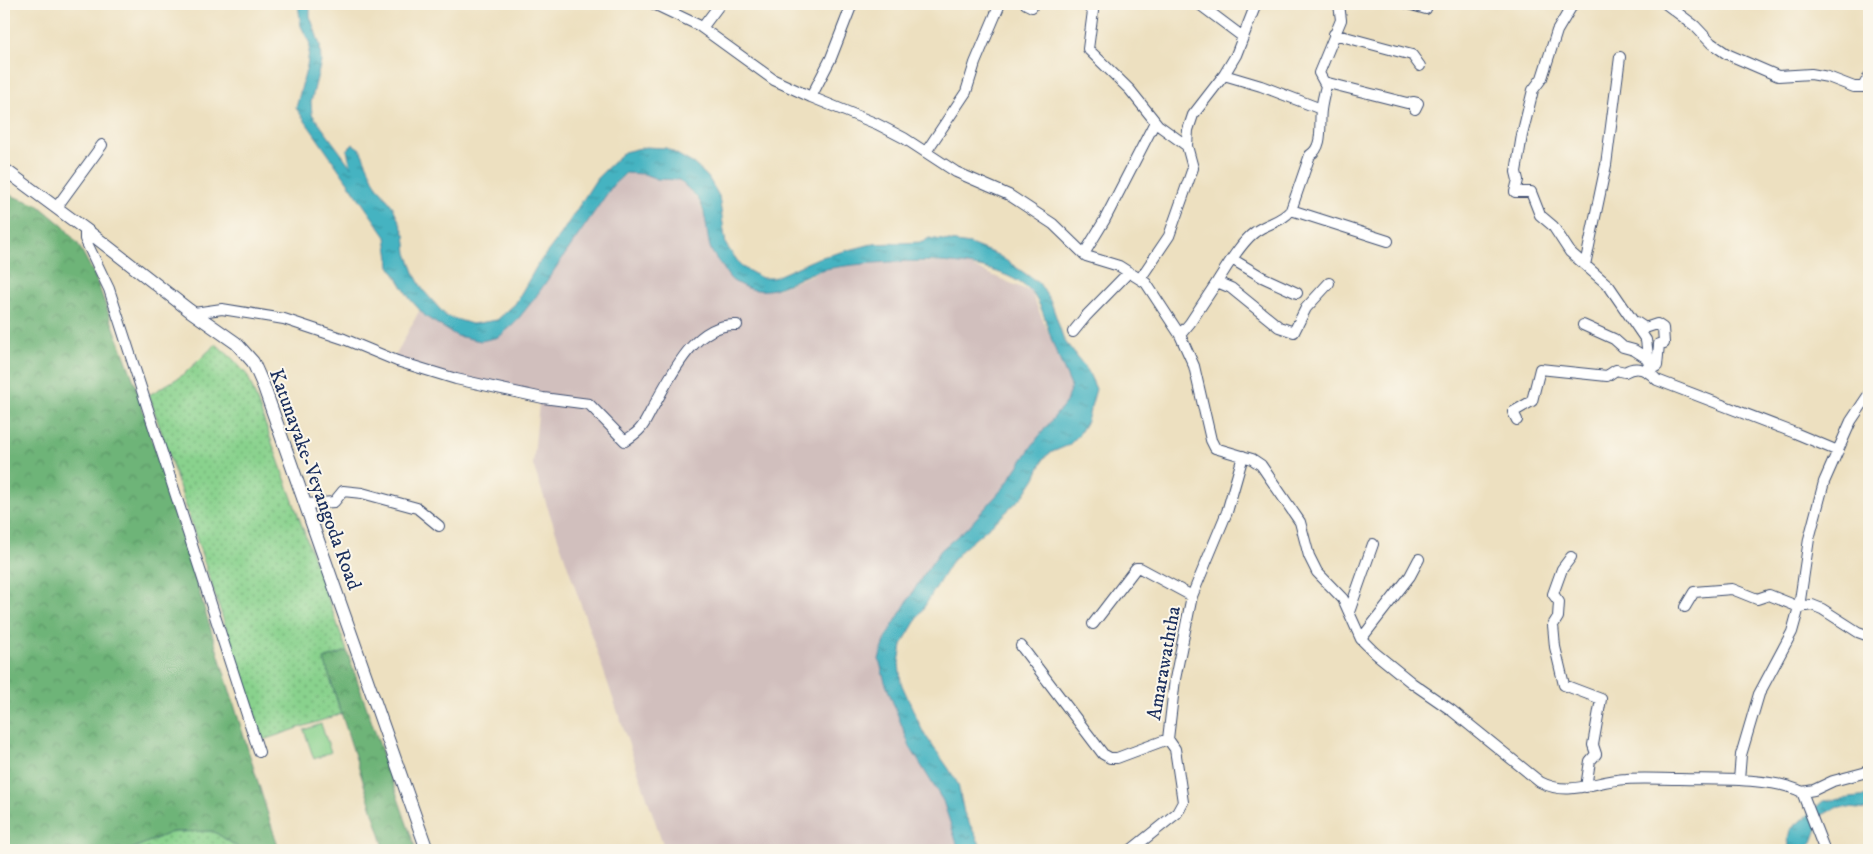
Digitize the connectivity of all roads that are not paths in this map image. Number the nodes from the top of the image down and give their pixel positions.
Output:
1 (654, 4) edge
2 (720, 4) edge
3 (852, 4) edge
4 (1000, 4) edge
5 (1026, 4) edge
6 (1034, 4) edge
7 (1085, 4) edge
8 (1199, 4) edge
9 (1256, 4) edge
10 (1339, 4) edge
11 (1408, 4) edge
12 (1573, 4) edge
13 (1666, 4) edge
14 (1426, 8) dead end
15 (702, 28) junction
16 (1334, 34) junction
17 (1243, 37) junction
18 (1620, 57) dead end
19 (1420, 66) dead end
20 (1224, 75) junction
21 (1869, 76) edge
22 (1324, 82) junction
23 (810, 97) junction
24 (1321, 109) junction
25 (1415, 109) dead end
26 (1155, 122) junction
27 (102, 145) dead end
28 (1187, 146) junction
29 (926, 152) junction
30 (4, 169) edge
31 (56, 208) junction
32 (1291, 210) junction
33 (85, 228) junction
34 (1388, 241) dead end
35 (1084, 254) junction
36 (1232, 259) junction
37 (1585, 265) junction
38 (1129, 272) junction
39 (1140, 279) junction
40 (1217, 282) junction
41 (1329, 283) dead end
42 (1297, 293) dead end
43 (194, 313) junction
44 (1628, 315) junction
45 (737, 325) dead end
46 (1583, 325) dead end
47 (1073, 332) dead end
48 (1180, 334) junction
49 (1649, 367) junction
50 (1869, 394) edge
51 (1517, 420) dead end
52 (1838, 451) junction
53 (1244, 456) junction
54 (306, 504) junction
55 (439, 526) dead end
56 (1373, 544) dead end
57 (1571, 557) dead end
58 (1419, 559) dead end
59 (1192, 596) junction
60 (1685, 607) dead end
61 (1799, 607) junction
62 (1348, 612) junction
63 (1093, 624) dead end
64 (1869, 636) edge
65 (1361, 639) junction
66 (1021, 646) dead end
67 (1168, 739) junction
68 (259, 752) dead end
69 (1869, 768) edge
70 (1739, 780) junction
71 (1586, 787) junction
72 (1802, 792) junction
73 (1823, 848) edge
74 (428, 850) edge
75 (1131, 850) edge

1 - 15 street
2 - 15 street
3 - 23 street
4 - 29 street
5 - 6 street
7 - 26 street
8 - 17 street
9 - 17 street
10 - 16 street
11 - 14 street
12 - 37 street
13 - 21 street
15 - 23 street
16 - 19 street
16 - 22 street
17 - 20 street
18 - 37 street
20 - 24 street
20 - 28 street
22 - 24 street
22 - 25 street
23 - 29 street
24 - 32 street
26 - 28 street
26 - 35 street
27 - 31 street
28 - 39 street
29 - 35 street
30 - 31 main road, Katunayake-Veyangoda Road
31 - 33 main road, Katunayake-Veyangoda Road
32 - 34 street
32 - 36 street
33 - 43 main road, Katunayake-Veyangoda Road
33 - 68 street
35 - 38 street
36 - 40 street
36 - 42 street
37 - 44 street
38 - 39 street
38 - 47 street
39 - 48 street
40 - 41 street
40 - 48 street
43 - 45 street
43 - 54 main road, Katunayake-Veyangoda Road
44 - 49 street
44 - 49 street
46 - 49 street
48 - 53 street
49 - 51 street
49 - 52 street
50 - 52 street
52 - 61 street
53 - 59 street, Amarawaththa
53 - 62 street
54 - 55 street
54 - 74 main road, Katunayake-Veyangoda Road
56 - 62 street
57 - 71 street
58 - 65 street
59 - 63 street
59 - 67 street, Amarawaththa
60 - 61 street
61 - 64 street
61 - 70 street
62 - 65 street
65 - 71 street
66 - 67 street, Amarawaththa
67 - 75 street
69 - 72 street
70 - 71 street
70 - 72 street
72 - 73 street

